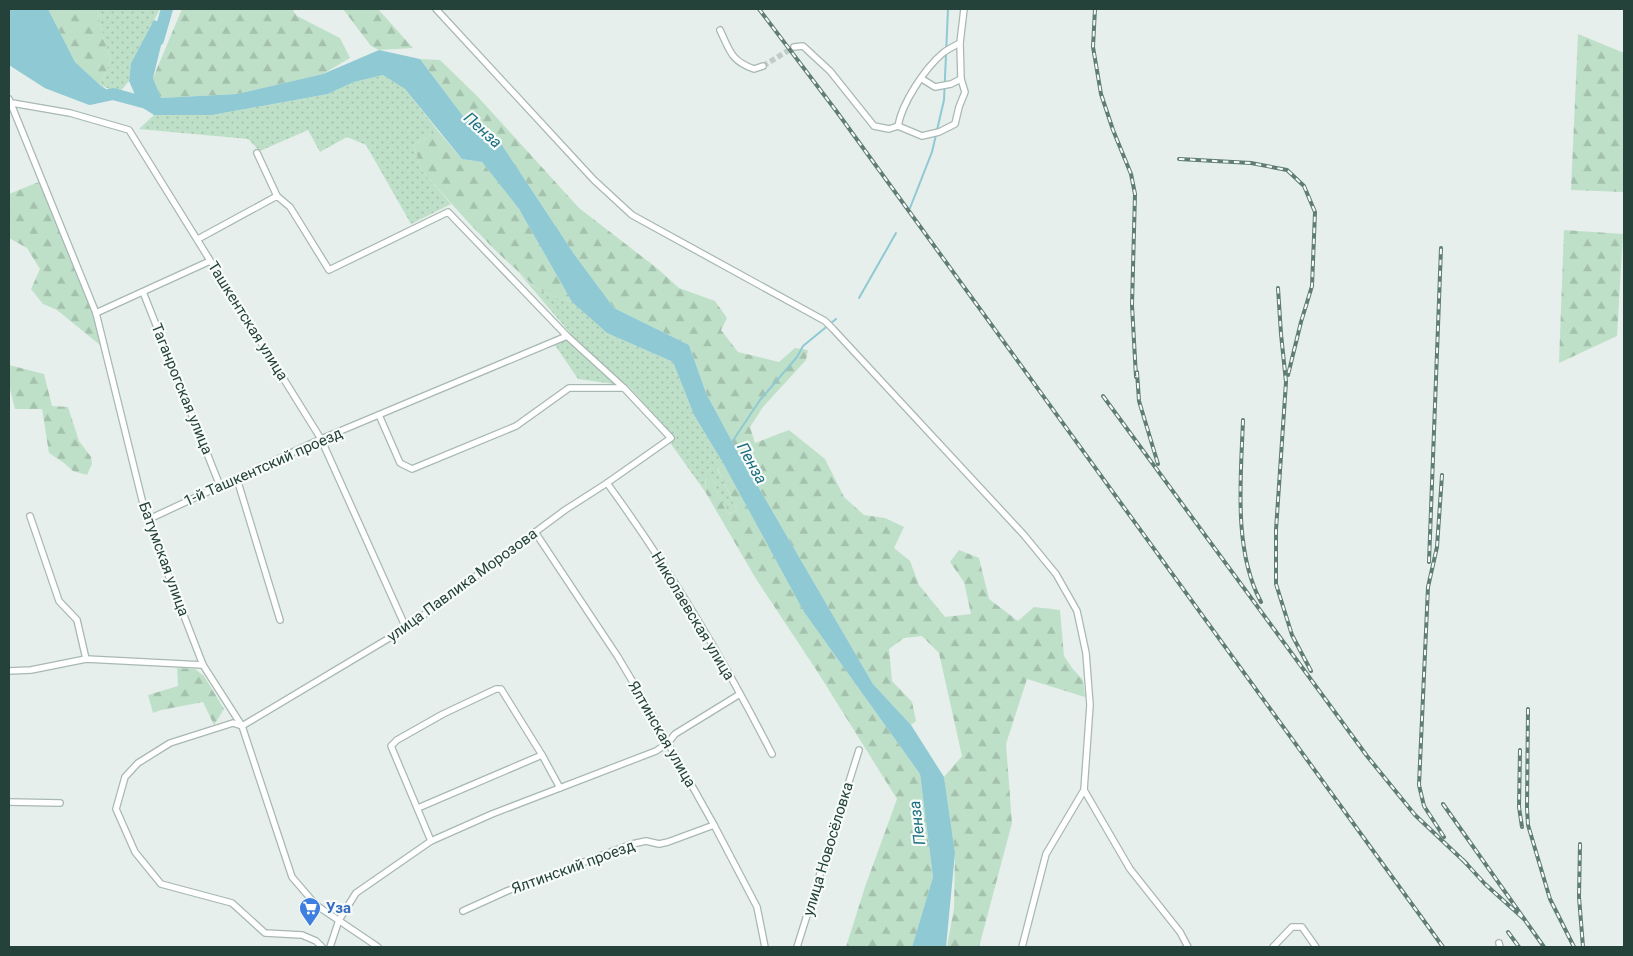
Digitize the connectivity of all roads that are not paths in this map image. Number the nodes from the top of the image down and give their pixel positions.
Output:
1 (436, 9) edge
2 (964, 9) edge
3 (720, 30) dead end
4 (960, 43) junction
5 (794, 47) dead end
6 (763, 66) tunnel mouth
7 (922, 79) junction
8 (961, 79) junction
9 (10, 101) edge
10 (898, 126) junction
11 (257, 153) dead end
12 (277, 196) junction
13 (198, 239) junction
14 (210, 261) junction
15 (143, 292) junction
16 (96, 312) junction
17 (567, 336) junction
18 (624, 388) junction
19 (379, 415) junction
20 (321, 439) junction
21 (237, 479) junction
22 (607, 483) junction
23 (220, 486) junction
24 (30, 516) dead end
25 (147, 520) junction
26 (535, 532) junction
27 (280, 620) dead end
28 (406, 628) junction
29 (86, 659) junction
30 (203, 665) junction
31 (9, 671) edge
32 (740, 694) junction
33 (242, 726) junction
34 (668, 743) junction
35 (858, 750) dead end
36 (772, 754) dead end
37 (542, 756) junction
38 (560, 788) junction
39 (1084, 790) junction
40 (9, 802) edge
41 (60, 803) dead end
42 (418, 808) junction
43 (714, 825) junction
44 (431, 841) junction
45 (464, 911) dead end
46 (339, 920) junction
47 (322, 947) edge
48 (330, 947) edge
49 (378, 947) edge
50 (765, 947) edge
51 (797, 947) edge
52 (1022, 947) edge
53 (1188, 947) edge
54 (1273, 947) edge
55 (1316, 947) edge

1 - 39 street
2 - 4 street
3 - 6 street
4 - 7 street
4 - 8 street
5 - 10 street
7 - 8 street
7 - 10 street
8 - 10 street
9 - 13 street, Ташкентская улица
9 - 16 street, Батумская улица
11 - 12 street
12 - 13 street
12 - 17 street
13 - 14 street, Ташкентская улица
14 - 15 street
14 - 20 street, Ташкентская улица
15 - 16 street
15 - 23 street, Таганрогская улица
16 - 25 street, Батумская улица
17 - 18 street
17 - 19 street, 1-й Ташкентский проезд
18 - 19 street
18 - 22 street, улица Павлика Морозова
19 - 20 street, 1-й Ташкентский проезд
20 - 21 street, 1-й Ташкентский проезд
20 - 28 street, Ташкентская улица
21 - 23 street, 1-й Ташкентский проезд
21 - 27 street
22 - 26 street, улица Павлика Морозова
22 - 32 street, Николаевская улица
23 - 25 street, 1-й Ташкентский проезд
24 - 29 street
25 - 30 street, Батумская улица
26 - 28 street, улица Павлика Морозова
26 - 34 street, Ялтинская улица
28 - 33 street, улица Павлика Морозова
29 - 30 street
29 - 31 street
30 - 33 street, Батумская улица
32 - 34 street
32 - 36 street, Николаевская улица
33 - 46 street, Батумская улица
33 - 47 street, улица Павлика Морозова
34 - 38 street
34 - 43 street, Ялтинская улица
35 - 51 street, улица Новосёловка
37 - 38 street
37 - 42 street
37 - 42 street
38 - 44 street
39 - 52 street
39 - 53 street
40 - 41 street
42 - 44 street
43 - 45 street, Ялтинский проезд
43 - 50 street, Ялтинская улица
44 - 46 street
46 - 48 street
46 - 49 street, Батумская улица
54 - 55 street

